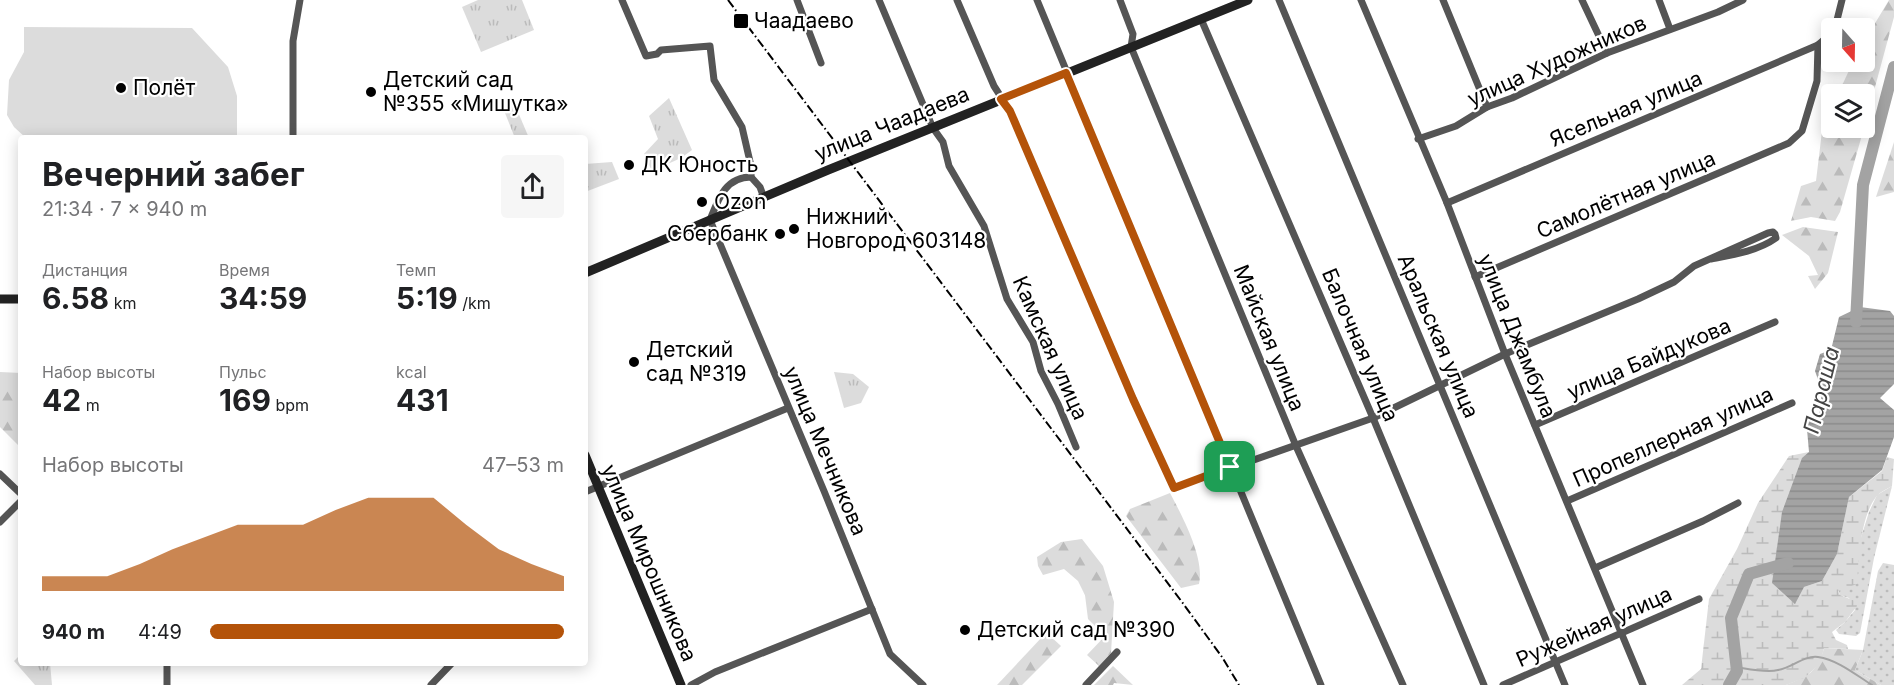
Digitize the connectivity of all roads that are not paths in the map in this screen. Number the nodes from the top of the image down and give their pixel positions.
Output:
1 (300, 0) edge
2 (622, 0) edge
3 (797, 0) edge
4 (879, 0) edge
5 (957, 0) edge
6 (1037, 0) edge
7 (1120, 0) edge
8 (1248, 0) edge
9 (1279, 0) edge
10 (1361, 0) edge
11 (1443, 0) edge
12 (1582, 0) edge
13 (1659, 0) edge
14 (1743, 0) edge
15 (1842, 0) edge
16 (1837, 18) edge
17 (1201, 19) junction
18 (1670, 28) junction
19 (1821, 42) edge
20 (1818, 45) junction
21 (1131, 47) junction
22 (1607, 53) junction
23 (821, 63) dead end
24 (1066, 73) junction
25 (1001, 99) junction
26 (1487, 107) junction
27 (933, 128) junction
28 (293, 135) edge
29 (1418, 139) junction
30 (750, 177) junction
31 (764, 198) junction
32 (1447, 203) junction
33 (710, 220) junction
34 (1711, 259) junction
35 (588, 272) edge
36 (1475, 277) junction
37 (0, 298) edge
38 (18, 299) edge
39 (1775, 322) dead end
40 (1505, 354) junction
41 (1441, 386) junction
42 (1792, 403) dead end
43 (788, 408) junction
44 (1373, 418) junction
45 (1535, 425) junction
46 (1296, 446) junction
47 (1076, 447) dead end
48 (588, 462) edge
49 (1230, 467) junction
50 (0, 474) edge
51 (598, 487) junction
52 (18, 491) edge
53 (588, 491) edge
54 (1567, 501) junction
55 (1738, 503) dead end
56 (18, 504) edge
57 (2, 519) edge
58 (1596, 568) junction
59 (1699, 599) dead end
60 (872, 609) junction
61 (1622, 634) junction
62 (1117, 652) dead end
63 (1555, 662) junction
64 (167, 666) edge
65 (449, 666) edge
66 (167, 685) edge
67 (431, 685) edge
68 (681, 685) edge
69 (691, 685) edge
70 (923, 685) edge
71 (1086, 685) edge
72 (1321, 685) edge
73 (1403, 685) edge
74 (1484, 685) edge
75 (1503, 685) edge
76 (1565, 685) edge
77 (1643, 685) edge

1 - 28 street
2 - 30 street
3 - 23 street
4 - 27 street, Камская улица
5 - 25 street
6 - 24 street
7 - 21 street, Майская улица
8 - 17 street, улица Чаадаева
9 - 41 street, Аральская улица
10 - 29 street, улица Джамбула
11 - 26 street
12 - 22 street
13 - 18 street
14 - 18 street, улица Художников
15 - 16 street
17 - 21 street, улица Чаадаева
17 - 44 street, Балочная улица
18 - 22 street, улица Художников
19 - 20 street, Ясельная улица
20 - 32 street, Ясельная улица
20 - 36 street, Самолётная улица
21 - 24 street, улица Чаадаева
21 - 46 street, Майская улица
22 - 26 street, улица Художников
24 - 25 street, улица Чаадаева
24 - 49 street
25 - 27 street, улица Чаадаева
25 - 49 street
26 - 29 street, улица Художников
27 - 31 street, улица Чаадаева
27 - 47 street, Камская улица
29 - 32 street, улица Джамбула
30 - 31 street
30 - 33 street
31 - 33 street, улица Чаадаева
32 - 36 street, улица Джамбула
33 - 35 street, улица Чаадаева
33 - 43 street, улица Мечникова
34 - 34 street
34 - 40 street
36 - 40 street, улица Джамбула
37 - 38 street
39 - 45 street, улица Байдукова
40 - 41 street
40 - 45 street, улица Джамбула
41 - 44 street
41 - 63 street, Аральская улица
42 - 54 street, Пропеллерная улица
43 - 51 street
43 - 60 street, улица Мечникова
44 - 46 street
44 - 74 street, Балочная улица
45 - 54 street, улица Джамбула
46 - 49 street
46 - 73 street, Майская улица
48 - 51 street, улица Мирошникова
49 - 72 street
50 - 52 street
51 - 53 street
51 - 68 street, улица Мирошникова
54 - 58 street, улица Джамбула
55 - 58 street
56 - 57 street
58 - 61 street, улица Джамбула
59 - 61 street, Ружейная улица
60 - 69 street
60 - 70 street, улица Мечникова
61 - 63 street, Ружейная улица
61 - 77 street, улица Джамбула
62 - 71 street
63 - 75 street, Ружейная улица
63 - 76 street, Аральская улица
64 - 66 street
65 - 67 street

